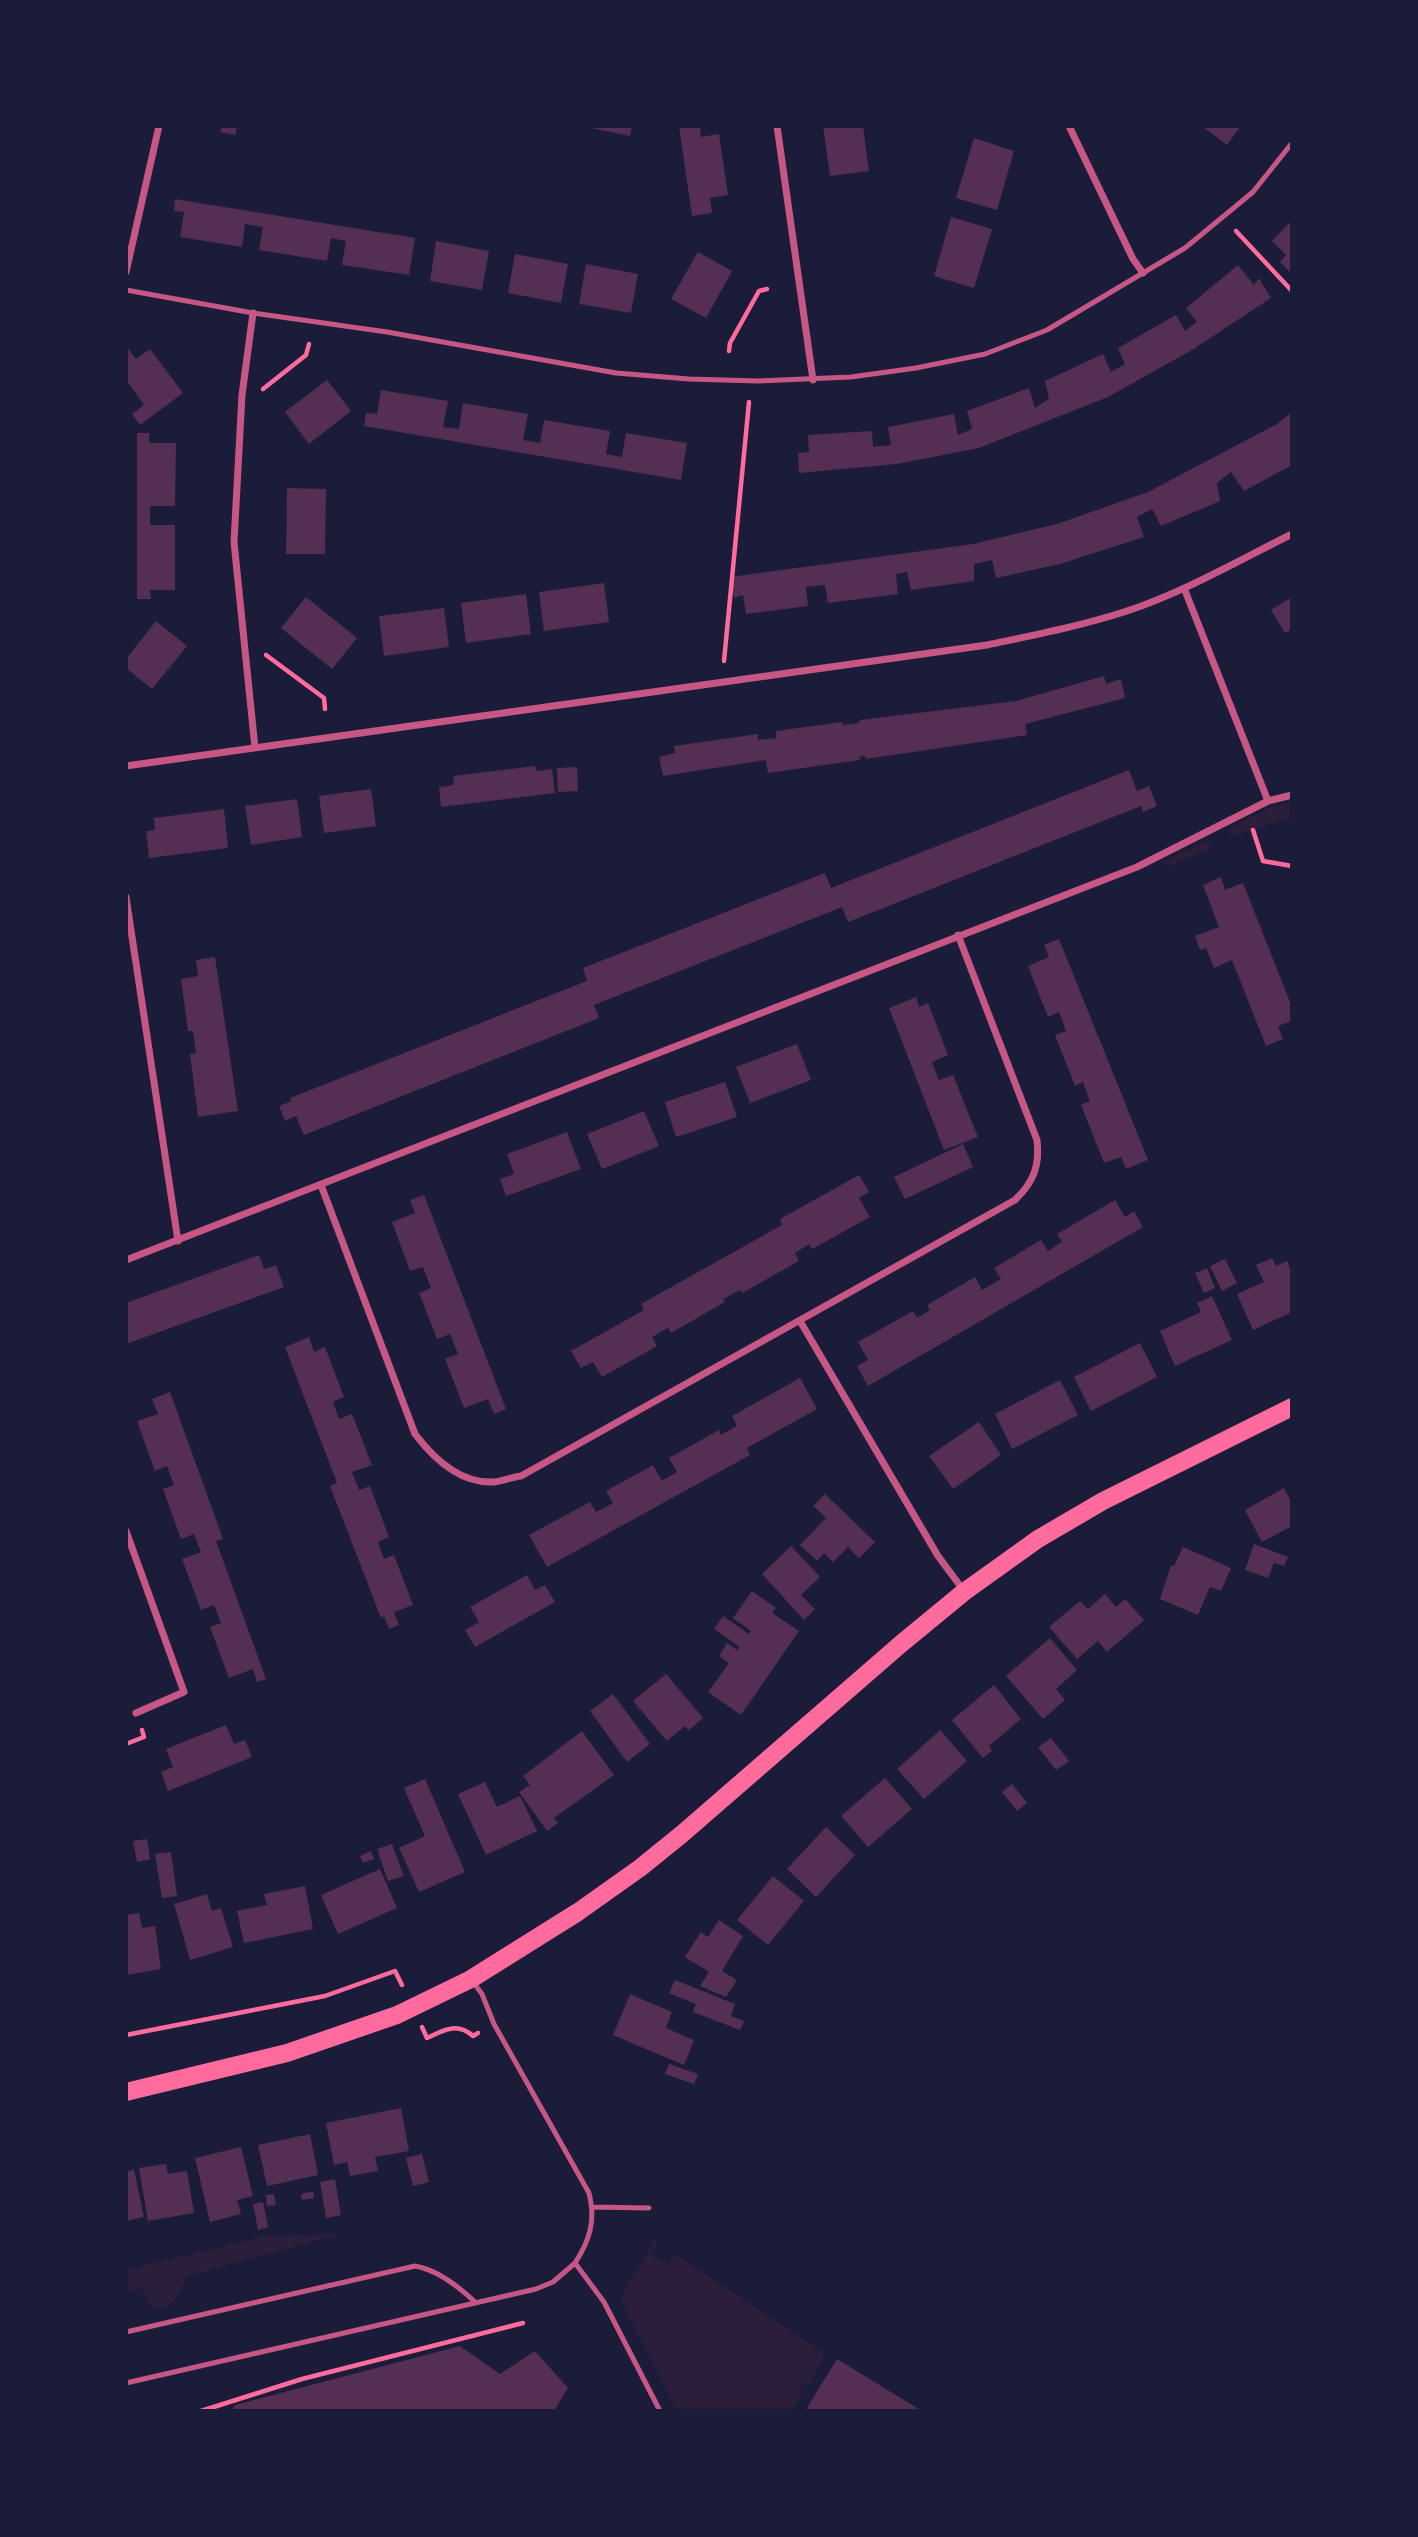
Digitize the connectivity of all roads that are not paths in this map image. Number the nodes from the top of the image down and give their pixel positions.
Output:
1 (159, 126) edge
2 (776, 126) edge
3 (1069, 126) edge
4 (1292, 143) edge
5 (126, 272) edge
6 (1143, 273) junction
7 (126, 290) edge
8 (253, 313) junction
9 (813, 380) junction
10 (1292, 534) edge
11 (1184, 588) junction
12 (255, 748) junction
13 (126, 766) edge
14 (1292, 795) edge
15 (1268, 802) junction
16 (126, 897) edge
17 (958, 935) junction
18 (321, 1185) junction
19 (178, 1241) junction
20 (126, 1260) edge
21 (800, 1321) junction
22 (1292, 1408) edge
23 (126, 1531) edge
24 (964, 1592) junction
25 (136, 1713) dead end
26 (471, 1979) junction
27 (126, 2092) edge
28 (592, 2207) junction
29 (649, 2208) dead end
30 (575, 2263) junction
31 (475, 2302) junction
32 (126, 2332) edge
33 (126, 2383) edge
34 (660, 2411) edge

1 - 5 street
2 - 9 street
3 - 6 street
4 - 6 lane
6 - 9 lane
7 - 8 lane
8 - 9 lane
8 - 12 street
10 - 11 street
11 - 12 street
11 - 15 street
12 - 13 street
14 - 15 street
15 - 17 street
16 - 19 street
17 - 18 street
17 - 21 street
18 - 19 street
18 - 21 street
19 - 20 street
21 - 24 street
22 - 24 main road
23 - 25 street
24 - 26 main road
26 - 27 main road
26 - 28 lane
28 - 29 lane
28 - 30 lane
30 - 31 lane
30 - 34 lane
31 - 32 lane
31 - 33 lane

